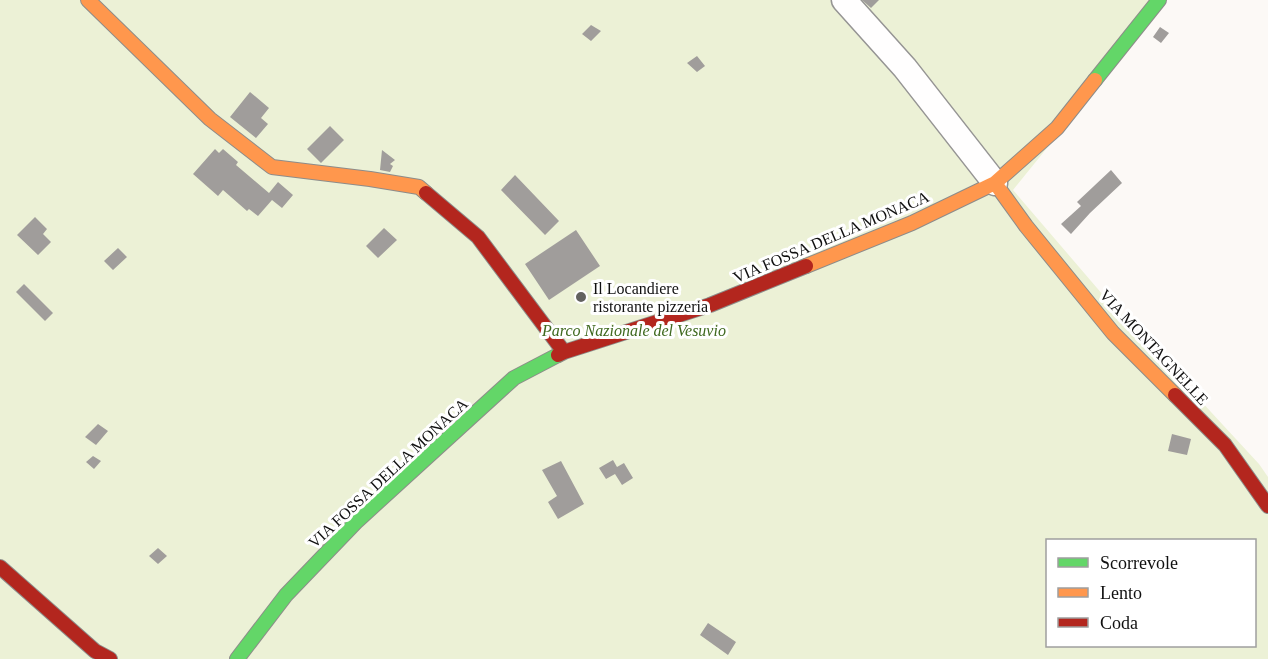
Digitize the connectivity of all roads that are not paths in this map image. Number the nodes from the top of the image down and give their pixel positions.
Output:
1 (88, 0) edge
2 (844, 0) edge
3 (1159, 0) edge
4 (995, 183) junction
5 (564, 352) junction
6 (1268, 506) edge
7 (0, 567) edge
8 (110, 659) edge
9 (237, 659) edge

1 - 5 street
2 - 4 street
3 - 4 street, VIA FOSSA DELLA MONACA
4 - 5 street, VIA FOSSA DELLA MONACA
4 - 6 street, VIA MONTAGNELLE
5 - 9 street, VIA FOSSA DELLA MONACA
7 - 8 street

